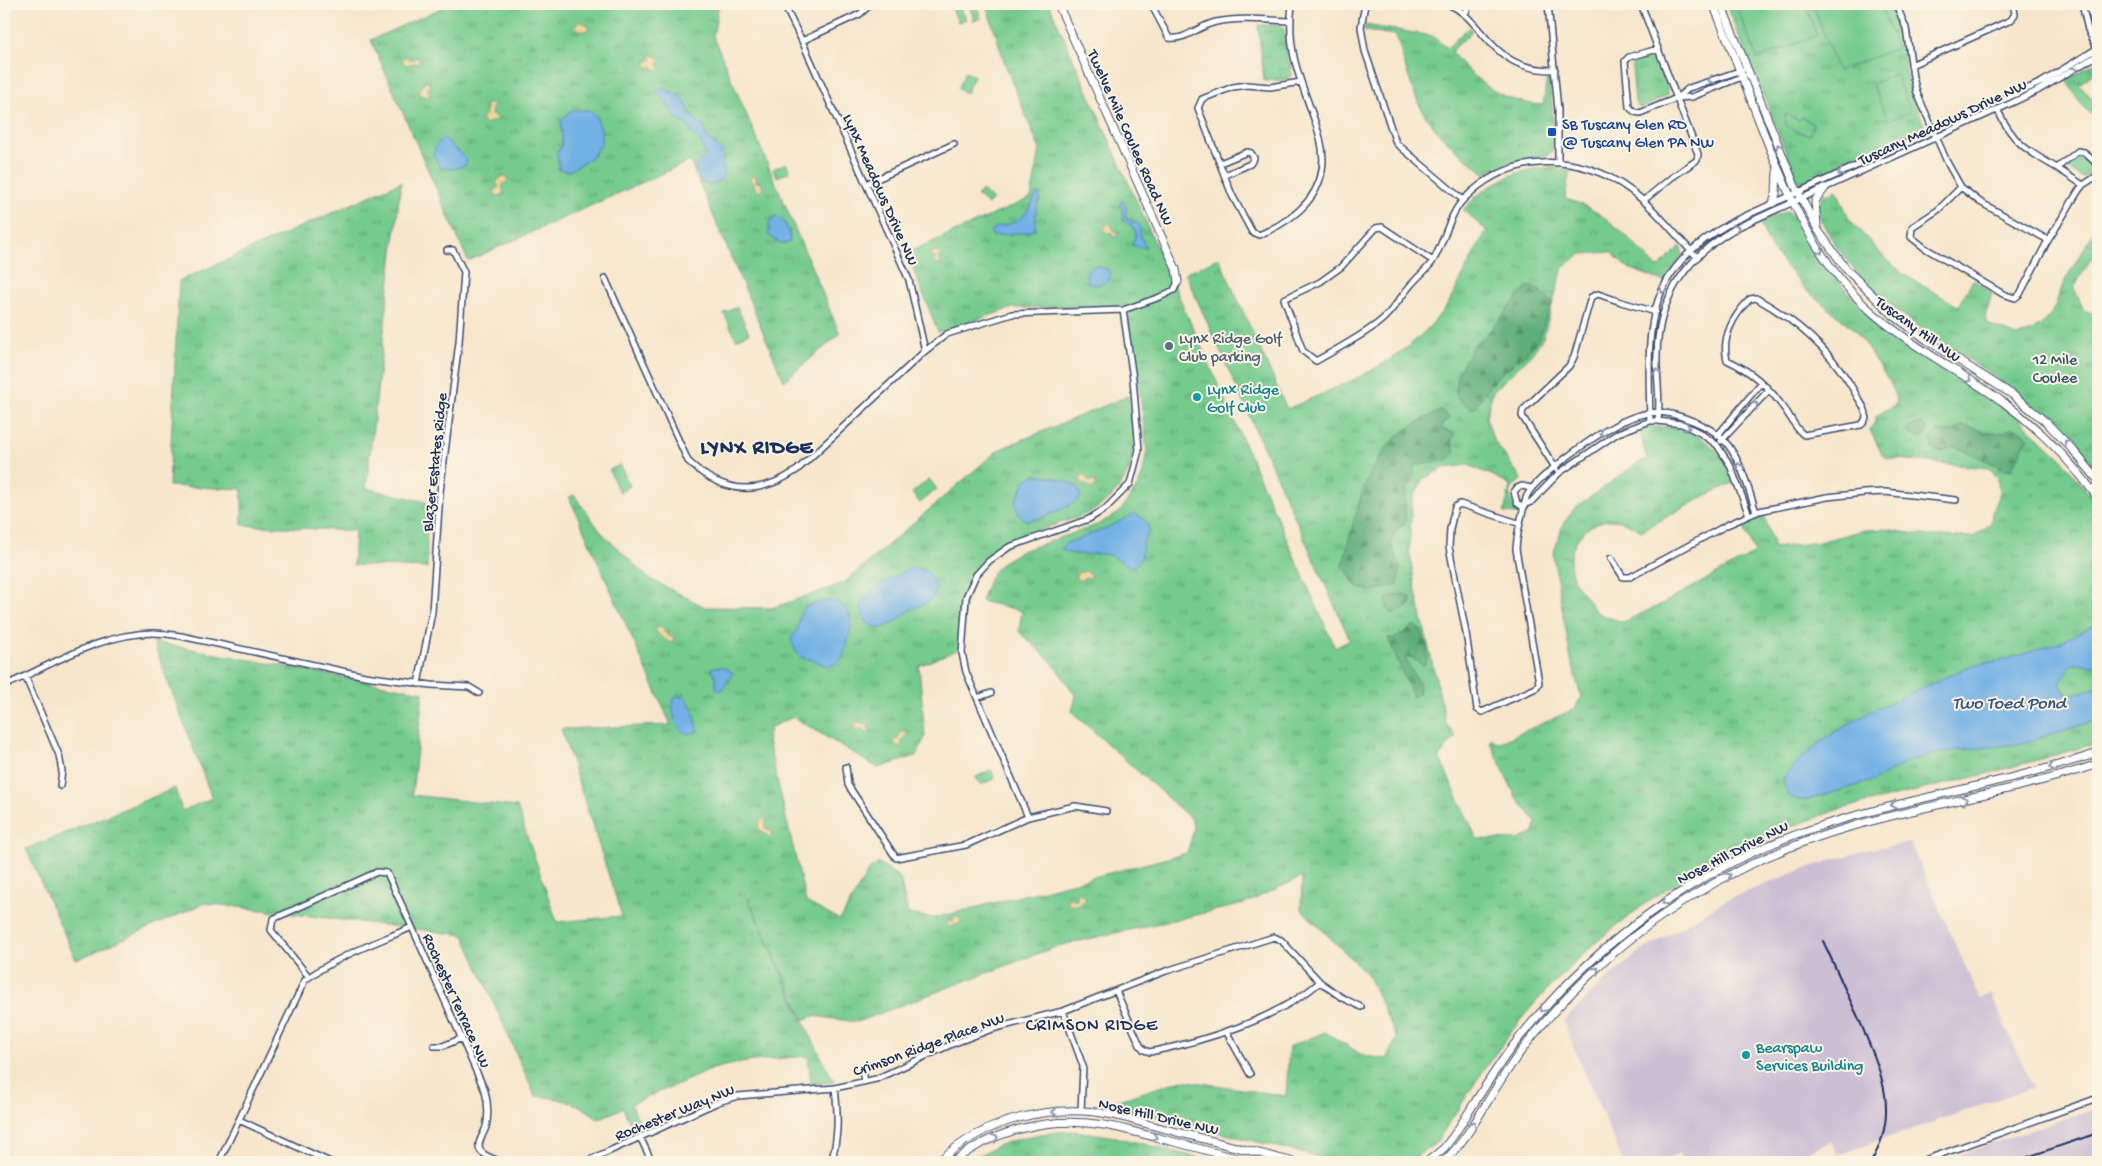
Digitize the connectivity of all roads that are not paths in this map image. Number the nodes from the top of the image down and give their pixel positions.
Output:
1 (871, 4) edge
2 (1058, 4) edge
3 (1151, 4) edge
4 (1292, 4) edge
5 (1364, 4) edge
6 (1448, 4) edge
7 (1471, 4) edge
8 (1548, 4) edge
9 (1641, 4) edge
10 (1713, 4) edge
11 (1721, 4) edge
12 (1896, 4) edge
13 (2013, 4) edge
14 (2082, 4) edge
15 (2088, 4) edge
16 (784, 5) edge
17 (1464, 13) junction
18 (1290, 21) junction
19 (2098, 35) edge
20 (802, 41) junction
21 (1658, 49) junction
22 (2098, 49) edge
23 (2098, 55) edge
24 (1911, 65) junction
25 (1740, 69) junction
26 (1555, 70) junction
27 (1745, 74) junction
28 (1301, 82) junction
29 (1677, 98) junction
30 (1995, 104) junction
31 (1998, 110) junction
32 (1934, 131) junction
33 (1936, 137) junction
34 (954, 144) dead end
35 (1558, 162) junction
36 (1220, 163) junction
37 (2098, 165) edge
38 (2057, 168) junction
39 (1778, 169) junction
40 (2098, 171) edge
41 (1225, 175) junction
42 (866, 184) junction
43 (2083, 185) junction
44 (1961, 187) junction
45 (1826, 188) junction
46 (1800, 195) junction
47 (1791, 199) junction
48 (1463, 200) junction
49 (1643, 201) junction
50 (1773, 203) junction
51 (1818, 230) junction
52 (2048, 240) junction
53 (447, 250) dead end
54 (1692, 251) junction
55 (1697, 256) junction
56 (1432, 261) junction
57 (605, 278) dead end
58 (1178, 282) joint
59 (1123, 310) junction
60 (1654, 311) junction
61 (1662, 314) junction
62 (925, 351) junction
63 (1761, 382) junction
64 (1769, 390) junction
65 (1650, 412) junction
66 (1659, 412) junction
67 (1650, 421) junction
68 (1658, 421) junction
69 (1718, 434) junction
70 (1712, 440) junction
71 (1723, 440) junction
72 (1717, 445) junction
73 (1554, 467) junction
74 (1559, 473) junction
75 (2098, 480) edge
76 (1531, 488) junction
77 (2098, 498) edge
78 (1956, 500) dead end
79 (1525, 506) junction
80 (1752, 513) junction
81 (1518, 523) junction
82 (1611, 558) dead end
83 (25, 676) junction
84 (418, 684) junction
85 (4, 686) edge
86 (479, 693) dead end
87 (991, 693) dead end
88 (977, 698) junction
89 (2098, 753) edge
90 (2098, 764) edge
91 (846, 767) dead end
92 (60, 786) dead end
93 (1106, 811) dead end
94 (1028, 817) junction
95 (412, 927) junction
96 (309, 977) junction
97 (1320, 982) junction
98 (1116, 991) junction
99 (1361, 1007) dead end
100 (1063, 1011) junction
101 (1226, 1031) junction
102 (462, 1038) junction
103 (434, 1046) dead end
104 (862, 1070) dead end
105 (1250, 1074) dead end
106 (864, 1082) junction
107 (834, 1088) junction
108 (2098, 1098) edge
109 (1081, 1111) junction
110 (239, 1120) junction
111 (1080, 1122) junction
112 (640, 1137) junction
113 (219, 1162) edge
114 (330, 1162) edge
115 (501, 1162) edge
116 (585, 1162) edge
117 (652, 1162) edge
118 (831, 1162) edge
119 (938, 1162) edge
120 (953, 1162) edge
121 (1251, 1162) edge
122 (1294, 1162) edge
123 (1427, 1162) edge
124 (1443, 1162) edge
125 (1919, 1162) edge

1 - 20 street
2 - 58 street, Twelve Mile Coulee Road NW
3 - 18 street
4 - 18 street
5 - 48 street
6 - 17 street
7 - 17 street
8 - 26 street
9 - 21 street
10 - 25 street, Tuscany Hill NW
11 - 27 street, Tuscany Hill NW
12 - 24 street
13 - 24 street
14 - 22 street
15 - 19 street
16 - 20 street, Lynx Meadows Drive NW
17 - 26 street
18 - 28 street
20 - 42 street, Lynx Meadows Drive NW
21 - 29 street
21 - 29 street
22 - 30 street, Tuscany Meadows Drive NW
31 -> 23 street, Tuscany Meadows Drive NW
24 - 32 street
25 - 27 street, Tuscany Hill NW
25 -> 29 street
26 - 35 street
27 - 29 street
27 - 39 street, Tuscany Hill NW
46 -> 27 street, Tuscany Hill NW
28 - 36 street
28 - 41 street
29 - 49 street
30 - 31 street
30 - 32 street, Tuscany Meadows Drive NW
31 - 33 street, Tuscany Meadows Drive NW
31 - 38 street
32 - 33 street
32 -> 46 street, Tuscany Meadows Drive NW
33 - 44 street
33 - 45 street, Tuscany Meadows Drive NW
34 - 42 street
35 - 48 street
35 - 49 street
36 - 41 street
36 - 41 street
37 - 38 street
38 - 43 street
39 - 47 street, Tuscany Hill NW
39 - 50 street
40 - 43 street
42 - 62 street, Lynx Meadows Drive NW
43 - 52 street
44 - 52 street
44 - 52 street
45 - 46 street, Tuscany Meadows Drive NW
45 - 51 street
46 - 47 street
46 - 51 street, Tuscany Hill NW
47 - 50 street
55 -> 47 street
47 -> 77 street, Tuscany Hill NW
48 - 56 street
49 - 54 street
50 - 54 street
75 -> 51 street, Tuscany Hill NW
53 - 84 street, Blazer Estates Ridge
54 - 55 street
54 -> 60 street
55 - 61 street
56 - 56 street
57 - 62 street
58 - 59 street
59 - 62 street
59 - 88 street
60 - 61 street
60 - 65 street
60 - 73 street
66 -> 61 street
63 - 64 street
63 - 64 street
63 - 69 street
71 -> 64 street
65 - 66 street
65 - 67 street
65 -> 73 street
66 - 68 street
66 - 69 street
67 - 68 street
67 - 74 street
68 -> 70 street
69 - 70 street
69 - 71 street
70 - 72 street
71 - 72 street
80 -> 71 street
72 - 80 street
73 - 74 street
73 - 76 street
74 - 79 street
76 - 79 street
76 - 79 street
78 - 80 street
79 - 81 street
80 - 82 street
81 - 81 street
83 - 84 street
83 - 85 street
83 - 92 street
84 - 86 street
87 - 88 street
88 - 94 street
89 -> 123 street, Nose Hill Drive NW
124 -> 90 street, Nose Hill Drive NW
91 - 94 street
93 - 94 street
95 - 96 street, Rochester Terrace NW
95 - 96 street
95 - 102 street, Rochester Terrace NW
96 - 110 street, Rochester Terrace NW
97 - 98 street, Crimson Ridge Place NW
97 - 99 street
97 - 101 street
98 - 100 street, Crimson Ridge Place NW
98 - 101 street
100 - 106 street, Crimson Ridge Place NW
100 - 109 street
101 - 105 street
102 - 103 street
102 - 115 street, Rochester Terrace NW
104 - 106 street
106 - 107 street, Crimson Ridge Place NW
107 - 112 street, Rochester Way NW
107 - 118 street
108 - 125 street
109 - 111 street
109 -> 119 street, Nose Hill Drive NW
109 - 122 street, Nose Hill Drive NW
110 - 113 street, Rochester Terrace NW
110 - 114 street
120 -> 111 street, Nose Hill Drive NW
111 -> 121 street, Nose Hill Drive NW
112 - 116 street, Rochester Way NW
112 - 117 street

